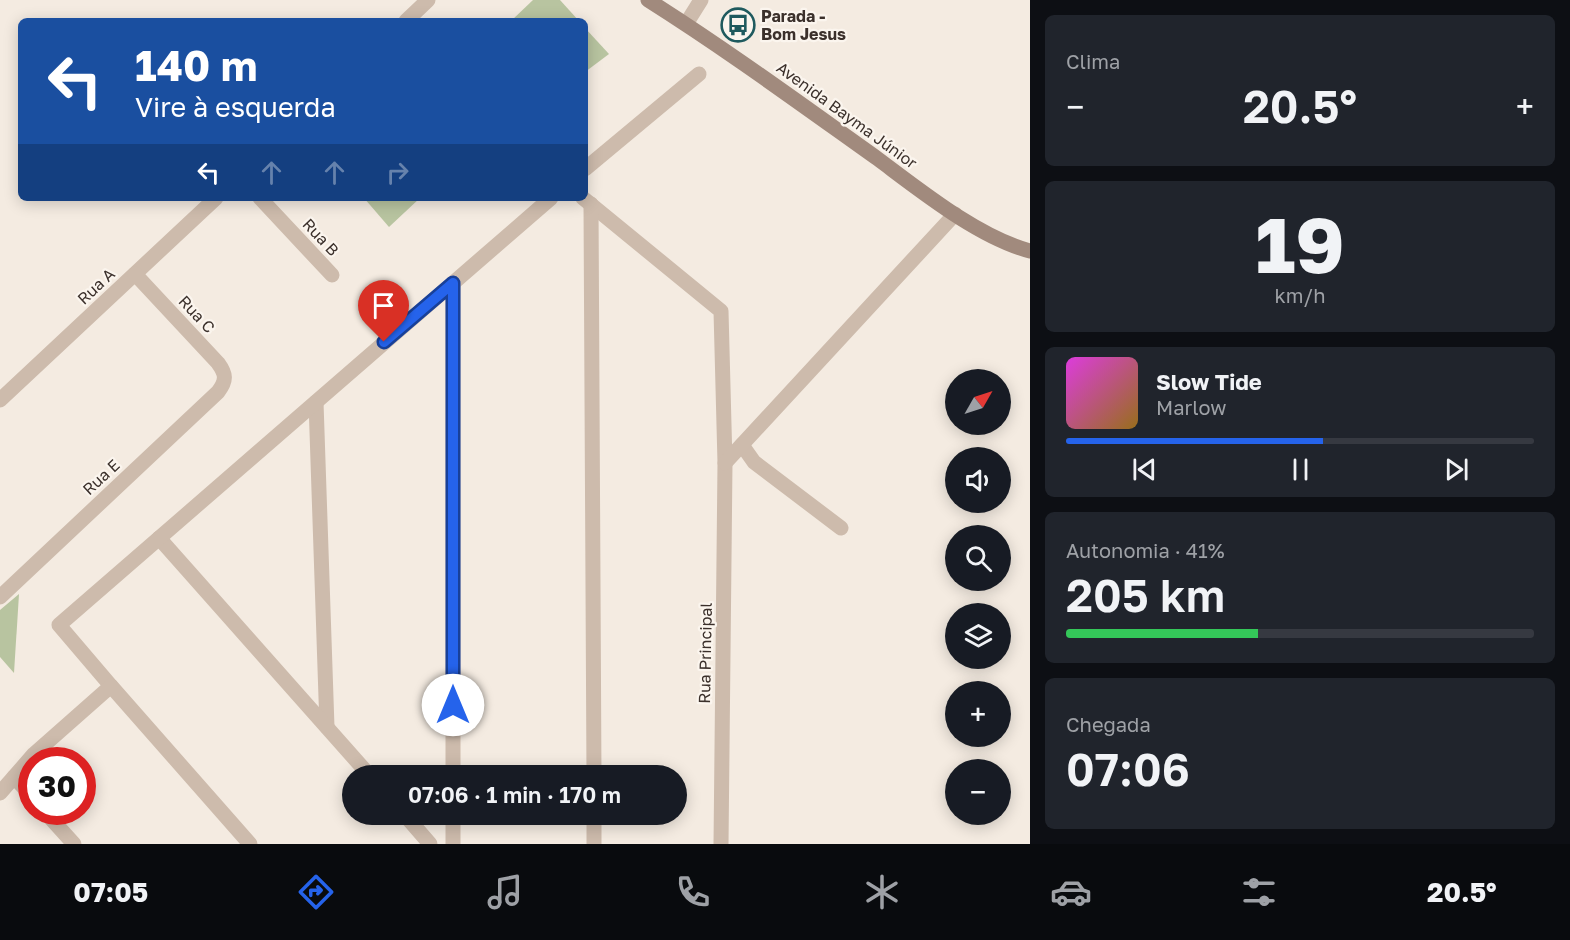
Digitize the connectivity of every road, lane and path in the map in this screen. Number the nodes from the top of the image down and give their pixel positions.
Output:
1 (428, 0) edge
2 (648, 0) edge
3 (701, 0) edge
4 (409, 18) edge
5 (686, 24) junction
6 (699, 74) dead end
7 (588, 166) edge
8 (213, 201) edge
9 (263, 201) edge
10 (548, 201) edge
11 (587, 201) edge
12 (955, 214) junction
13 (1030, 251) edge
14 (135, 274) junction
15 (332, 275) dead end
16 (453, 283) junction
17 (225, 383) joint
18 (0, 400) edge
19 (316, 402) junction
20 (742, 445) junction
21 (725, 463) junction
22 (841, 528) dead end
23 (159, 538) junction
24 (0, 597) edge
25 (111, 686) junction
26 (327, 727) junction
27 (360, 765) edge
28 (453, 765) edge
29 (594, 765) edge
30 (14, 777) junction
31 (18, 781) edge
32 (0, 794) edge
33 (57, 825) edge
34 (414, 825) edge
35 (453, 825) edge
36 (594, 825) edge
37 (74, 844) edge
38 (250, 844) edge
39 (430, 844) edge
40 (453, 844) edge
41 (594, 844) edge
42 (721, 844) edge

1 - 4 street
2 - 5 main road, Avenida Bayma Júnior
3 - 5 street
5 - 12 main road, Avenida Bayma Júnior
6 - 7 street
8 - 14 street, Rua A
9 - 15 street, Rua B
10 - 16 street
11 - 21 street, Rua Principal
11 - 29 street
12 - 13 main road, Avenida Bayma Júnior
12 - 20 street
14 - 17 street, Rua C
14 - 18 street, Rua A
16 - 19 street
16 - 28 street
17 - 24 street, Rua E
19 - 23 street
19 - 26 street
20 - 21 street
20 - 22 street
21 - 42 street, Rua Principal
23 - 25 street
23 - 26 street
25 - 30 street
25 - 38 street
26 - 27 street
30 - 31 street
30 - 32 street
33 - 37 street
34 - 39 street
35 - 40 street
36 - 41 street

